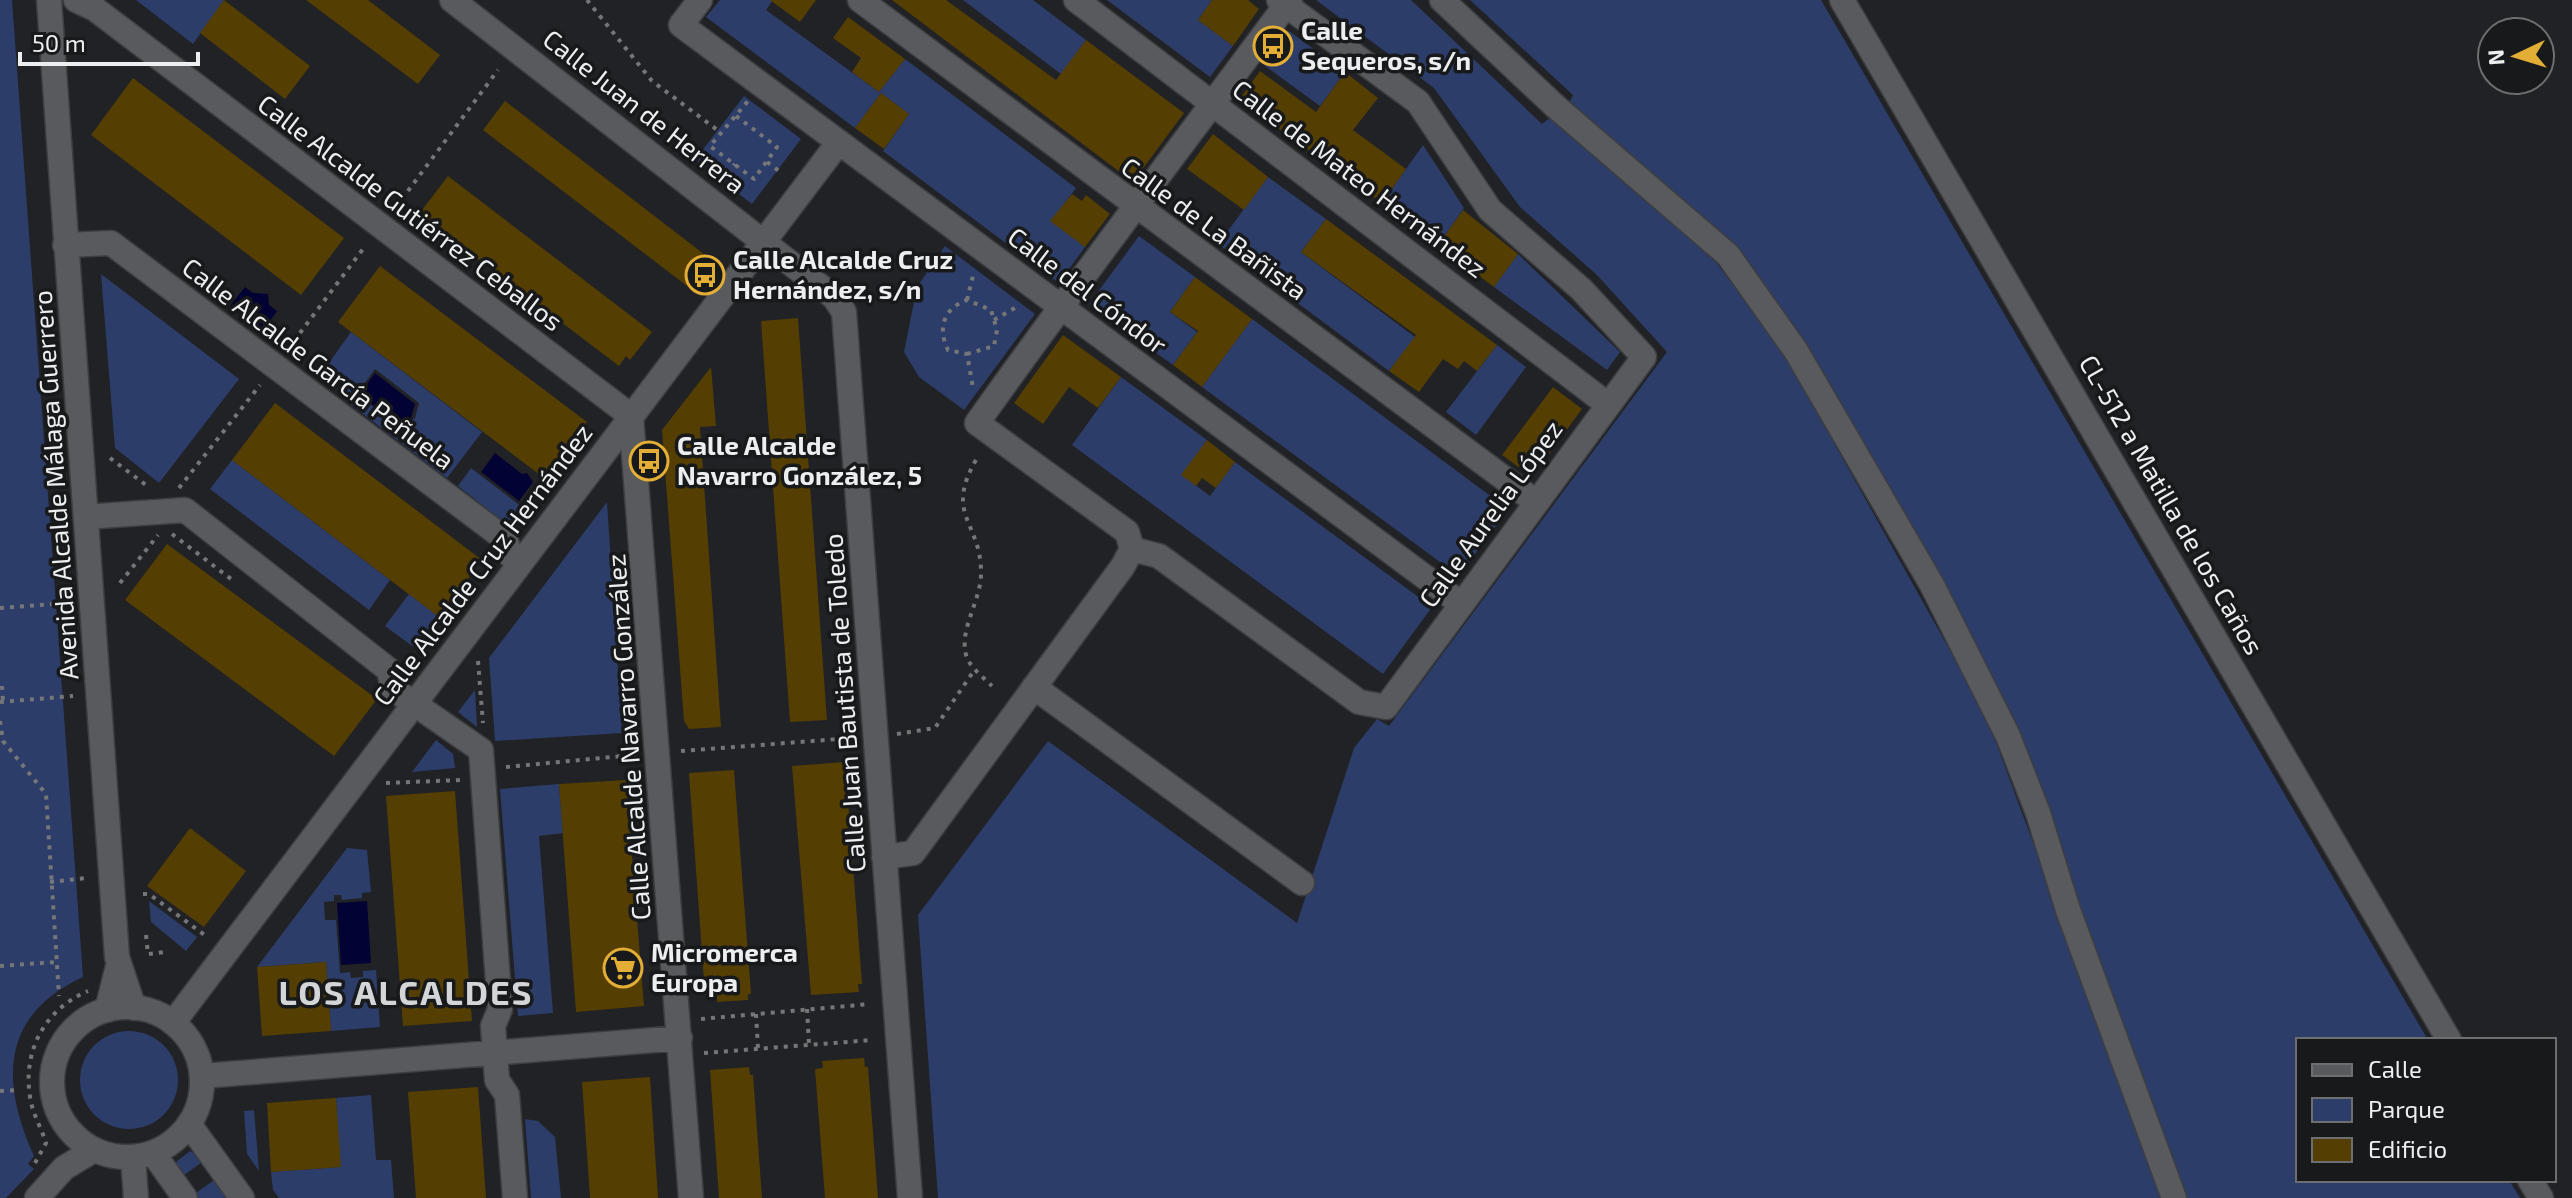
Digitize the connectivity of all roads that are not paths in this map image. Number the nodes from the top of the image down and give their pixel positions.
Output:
1 (49, 0) edge
2 (76, 0) edge
3 (452, 0) edge
4 (700, 0) edge
5 (860, 0) edge
6 (1076, 0) edge
7 (1442, 0) edge
8 (1842, 0) edge
9 (1285, 2) edge
10 (1214, 103) junction
11 (839, 142) junction
12 (1136, 207) junction
13 (763, 241) junction
14 (65, 245) junction
15 (1060, 306) junction
16 (1607, 404) junction
17 (631, 416) junction
18 (1536, 502) junction
19 (99, 516) dead end
20 (1132, 549) junction
21 (520, 563) junction
22 (1460, 603) junction
23 (1034, 687) junction
24 (414, 704) junction
25 (884, 857) junction
26 (1302, 883) dead end
27 (118, 966) junction
28 (134, 1008) junction
29 (107, 1010) junction
30 (173, 1023) junction
31 (680, 1038) junction
32 (2448, 1038) edge
33 (495, 1053) junction
34 (202, 1076) junction
35 (189, 1124) junction
36 (73, 1134) junction
37 (94, 1150) junction
38 (143, 1155) junction
39 (64, 1168) junction
40 (37, 1198) edge
41 (136, 1198) edge
42 (185, 1198) edge
43 (242, 1198) edge
44 (515, 1198) edge
45 (691, 1198) edge
46 (910, 1198) edge
47 (2174, 1198) edge

1 - 14 street, Avenida Alcalde Málaga Guerrero
2 - 17 street, Calle Alcalde Gutiérrez Ceballos
3 - 13 street, Calle Juan de Herrera
4 - 11 street, Calle del Cóndor
5 - 12 street, Calle de La Bañista
6 - 10 street, Calle de Mateo Hernández
7 - 47 street
8 - 32 street, CL-512 a Matilla de los Caños
9 - 10 street
9 - 16 street, Calle Aurelia López
10 - 12 street
10 - 16 street, Calle de Mateo Hernández
11 - 13 street, Calle Alcalde Cruz Hernández
11 - 15 street, Calle del Cóndor
12 - 15 street
12 - 18 street, Calle de La Bañista
13 - 17 street, Calle Alcalde Cruz Hernández
13 - 25 street, Calle Juan Bautista de Toledo
14 - 21 street, Calle Alcalde García Peñuela
14 - 27 street, Avenida Alcalde Málaga Guerrero
15 - 20 street
15 - 22 street, Calle del Cóndor
16 - 18 street, Calle Aurelia López
17 - 21 street, Calle Alcalde Cruz Hernández
17 - 31 street, Calle Alcalde Navarro González
18 - 22 street, Calle Aurelia López
19 - 24 street
20 - 22 street, Calle Aurelia López
20 - 23 street
21 - 24 street, Calle Alcalde Cruz Hernández
23 - 25 street
23 - 26 street
24 - 30 street, Calle Alcalde Cruz Hernández
24 - 33 street
25 - 46 street, Calle Juan Bautista de Toledo
27 - 28 street, Avenida Alcalde Málaga Guerrero
27 - 29 street, Avenida Alcalde Málaga Guerrero
28 - 29 street
28 - 30 street
29 - 36 street
30 - 34 street
31 - 33 street
31 - 45 street, Calle Alcalde Navarro González
33 - 34 street
33 - 44 street
34 - 35 street
35 - 38 street
35 - 43 street
36 - 37 street
36 - 39 street
37 - 38 street
37 - 39 street
38 - 41 street
38 - 42 street
39 - 40 street

